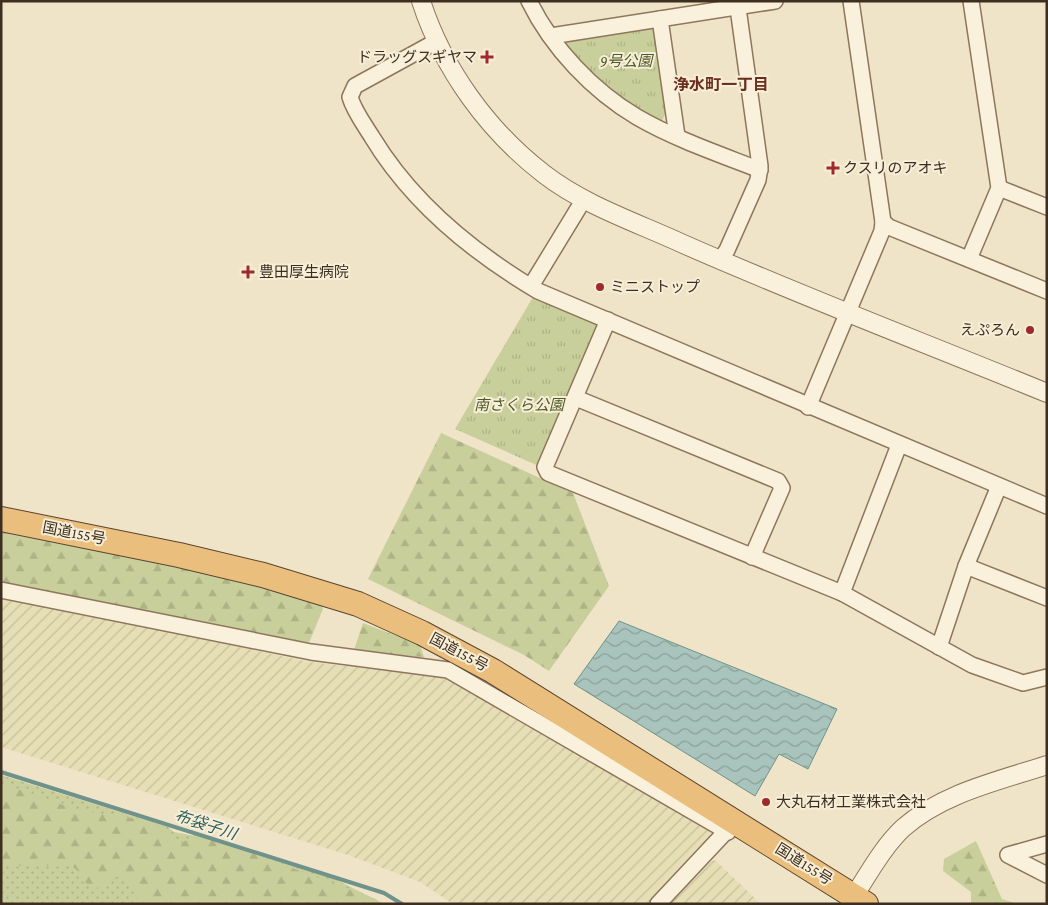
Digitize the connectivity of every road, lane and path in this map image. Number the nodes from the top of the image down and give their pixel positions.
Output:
1 (421, 1) edge
2 (529, 1) edge
3 (775, 1) edge
4 (851, 1) edge
5 (971, 1) edge
6 (737, 4) edge
7 (660, 19) junction
8 (551, 36) junction
9 (437, 41) junction
10 (677, 136) junction
11 (760, 170) junction
12 (999, 188) junction
13 (584, 199) junction
14 (1047, 207) edge
15 (883, 222) junction
16 (969, 259) junction
17 (720, 260) junction
18 (531, 286) junction
19 (1047, 291) edge
20 (847, 312) junction
21 (608, 320) junction
22 (1047, 393) edge
23 (576, 398) junction
24 (808, 407) junction
25 (899, 445) junction
26 (999, 486) junction
27 (1047, 506) edge
28 (1, 519) edge
29 (752, 557) junction
30 (966, 566) junction
31 (1, 590) edge
32 (842, 593) junction
33 (1047, 598) edge
34 (939, 647) junction
35 (1047, 677) edge
36 (1047, 765) edge
37 (731, 827) junction
38 (1047, 844) edge
39 (1047, 875) edge
40 (860, 900) edge
41 (658, 904) edge

1 - 9 street
2 - 8 street
3 - 6 street
4 - 15 street
5 - 12 street
6 - 7 street
6 - 11 street
7 - 8 street
7 - 10 street
8 - 10 street
9 - 13 street
9 - 18 street
10 - 11 street
11 - 17 street
12 - 14 street
12 - 16 street
13 - 17 street
13 - 18 street
15 - 16 street
15 - 20 street
16 - 19 street
17 - 20 street
18 - 21 street
20 - 22 street
20 - 24 street
21 - 23 street
21 - 24 street
23 - 29 street
23 - 29 street
24 - 25 street
25 - 26 street
25 - 32 street
26 - 27 street
26 - 30 street
28 - 37 highway, 国道155号
29 - 32 street
30 - 33 street
30 - 34 street
31 - 37 street
32 - 34 street
34 - 35 street
36 - 40 street
37 - 40 highway, 国道155号
37 - 41 street
38 - 39 street

